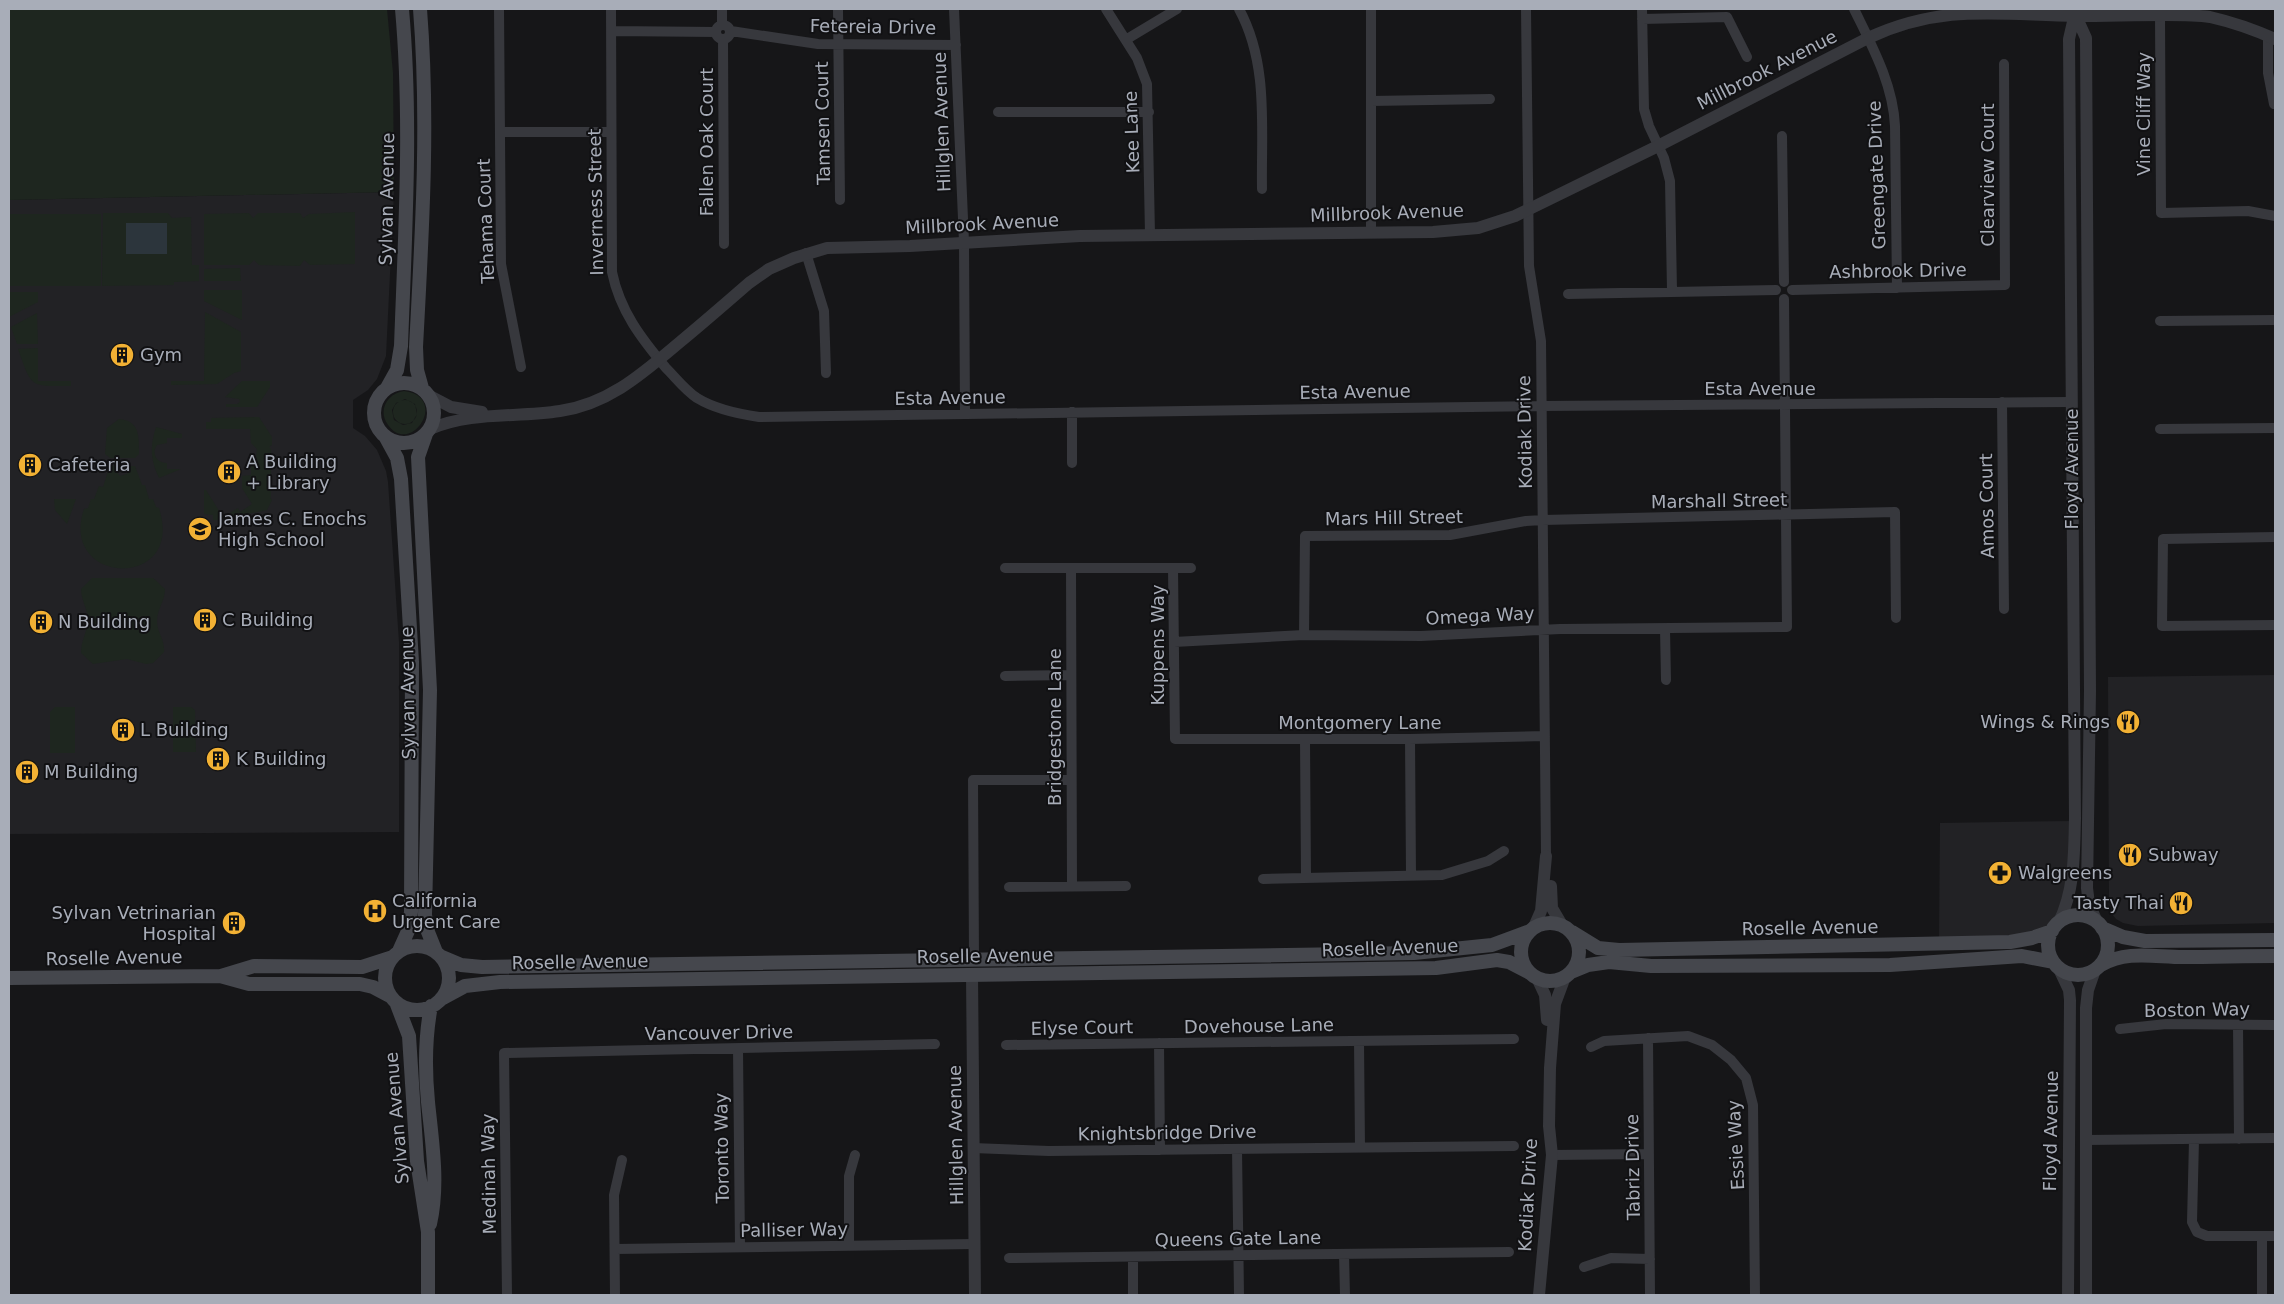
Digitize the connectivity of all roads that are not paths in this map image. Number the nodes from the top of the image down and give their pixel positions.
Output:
1 (402, 9) edge
2 (420, 9) edge
3 (499, 9) edge
4 (611, 9) edge
5 (722, 9) edge
6 (838, 9) edge
7 (954, 9) edge
8 (1106, 9) edge
9 (1177, 9) edge
10 (1239, 9) edge
11 (1371, 9) edge
12 (1526, 9) edge
13 (1854, 9) edge
14 (2076, 11) edge
15 (2210, 13) edge
16 (1642, 14) edge
17 (2160, 15) junction
18 (611, 31) junction
19 (723, 32) junction
20 (2272, 37) edge
21 (1868, 38) junction
22 (1127, 39) junction
23 (839, 45) junction
24 (956, 45) junction
25 (1747, 57) dead end
26 (2004, 64) dead end
27 (1490, 100) dead end
28 (1371, 101) junction
29 (2274, 104) edge
30 (998, 112) dead end
31 (1149, 112) junction
32 (500, 132) junction
33 (611, 132) junction
34 (1782, 136) dead end
35 (1658, 146) junction
36 (1262, 189) dead end
37 (840, 200) dead end
38 (1528, 209) junction
39 (2275, 216) edge
40 (1371, 232) junction
41 (1150, 235) junction
42 (964, 242) junction
43 (724, 244) dead end
44 (806, 254) junction
45 (1784, 282) junction
46 (2004, 285) joint
47 (1897, 288) junction
48 (1776, 290) junction
49 (1792, 290) junction
50 (1672, 292) junction
51 (1568, 294) dead end
52 (1784, 299) junction
53 (2275, 320) edge
54 (2160, 321) dead end
55 (659, 360) junction
56 (521, 367) dead end
57 (826, 373) dead end
58 (387, 388) junction
59 (425, 392) junction
60 (2002, 402) junction
61 (2071, 402) junction
62 (1785, 405) junction
63 (1542, 406) junction
64 (1072, 412) junction
65 (499, 414) junction
66 (965, 414) junction
67 (2275, 428) edge
68 (2160, 429) dead end
69 (428, 431) junction
70 (385, 436) junction
71 (1072, 462) dead end
72 (1786, 516) junction
73 (1543, 520) junction
74 (2275, 537) edge
75 (1005, 568) dead end
76 (1071, 568) junction
77 (1173, 568) junction
78 (1191, 568) dead end
79 (2074, 605) junction
80 (2004, 609) dead end
81 (1896, 618) dead end
82 (2275, 625) edge
83 (1665, 629) junction
84 (1545, 630) junction
85 (1304, 635) junction
86 (1174, 642) junction
87 (1071, 675) junction
88 (1005, 676) dead end
89 (1666, 680) dead end
90 (2090, 691) junction
91 (1545, 736) junction
92 (1174, 739) joint
93 (1305, 739) junction
94 (1410, 739) junction
95 (2074, 754) junction
96 (1071, 780) junction
97 (2089, 818) junction
98 (1504, 851) dead end
99 (1546, 856) junction
100 (1411, 875) junction
101 (1306, 877) junction
102 (1263, 879) dead end
103 (1072, 886) junction
104 (1126, 886) dead end
105 (1009, 887) dead end
106 (2099, 925) junction
107 (2055, 926) junction
108 (1532, 929) junction
109 (1567, 929) junction
110 (2275, 940) edge
111 (396, 954) junction
112 (439, 955) junction
113 (2275, 956) edge
114 (1060, 958) junction
115 (974, 959) junction
116 (2056, 966) junction
117 (2098, 967) junction
118 (1568, 974) junction
119 (972, 975) junction
120 (1534, 975) junction
121 (220, 976) junction
122 (9, 978) edge
123 (393, 999) junction
124 (436, 1002) junction
125 (2275, 1024) edge
126 (2238, 1025) junction
127 (2120, 1029) dead end
128 (1648, 1038) junction
129 (1514, 1039) dead end
130 (1359, 1041) junction
131 (1159, 1043) junction
132 (935, 1044) dead end
133 (1006, 1045) dead end
134 (1591, 1047) dead end
135 (738, 1049) junction
136 (504, 1053) joint
137 (1550, 1068) junction
138 (2275, 1138) edge
139 (2239, 1139) junction
140 (2086, 1140) junction
141 (2194, 1140) junction
142 (1514, 1146) dead end
143 (973, 1148) junction
144 (1360, 1148) junction
145 (1237, 1149) junction
146 (1160, 1150) junction
147 (1649, 1154) junction
148 (854, 1155) dead end
149 (1552, 1155) junction
150 (622, 1160) dead end
151 (428, 1232) junction
152 (2262, 1236) junction
153 (2275, 1236) edge
154 (974, 1244) junction
155 (849, 1246) junction
156 (740, 1247) junction
157 (614, 1249) junction
158 (1509, 1252) dead end
159 (1344, 1254) junction
160 (1238, 1256) junction
161 (1133, 1257) junction
162 (1009, 1258) dead end
163 (1650, 1259) junction
164 (1584, 1266) dead end
165 (428, 1295) edge
166 (507, 1295) edge
167 (615, 1295) edge
168 (975, 1295) edge
169 (1133, 1295) edge
170 (1239, 1295) edge
171 (1345, 1295) edge
172 (1539, 1295) edge
173 (1650, 1295) edge
174 (1755, 1295) edge
175 (2068, 1295) edge
176 (2086, 1295) edge
177 (2262, 1295) edge

1 - 58 main road, Sylvan Avenue
2 - 59 main road, Sylvan Avenue
3 - 32 street, Tehama Court
4 - 18 street, Inverness Street
5 - 19 street, Fallen Oak Court
6 - 23 street, Tamsen Court
7 - 24 street, Hillglen Avenue
8 - 22 street, Kee Lane
9 - 22 street
10 - 36 street
11 - 28 street
12 - 38 street, Kodiak Drive
13 - 21 street, Greengate Drive
14 - 17 street, Millbrook Avenue
14 - 21 street, Millbrook Avenue
14 - 61 street, Floyd Avenue
14 - 90 street, Floyd Avenue
15 - 17 street, Millbrook Avenue
15 - 20 street, Millbrook Avenue
16 - 25 street
16 - 35 street
17 - 39 street, Vine Cliff Way
18 - 19 street, Fetereia Drive
18 - 33 street, Inverness Street
19 - 23 street, Fetereia Drive
19 - 43 street, Fallen Oak Court
20 - 29 street
21 - 35 street, Millbrook Avenue
21 - 47 street, Greengate Drive
22 - 31 street, Kee Lane
23 - 24 street, Fetereia Drive
23 - 37 street, Tamsen Court
24 - 42 street, Hillglen Avenue
26 - 46 street, Clearview Court
27 - 28 street
28 - 40 street
30 - 31 street
31 - 41 street, Kee Lane
32 - 33 street
32 - 56 street, Tehama Court
33 - 55 street, Inverness Street
34 - 45 street
35 - 38 street, Millbrook Avenue
35 - 50 street
38 - 40 street, Millbrook Avenue
38 - 63 street, Kodiak Drive
40 - 41 street, Millbrook Avenue
41 - 42 street, Millbrook Avenue
42 - 44 street, Millbrook Avenue
42 - 66 street, Hillglen Avenue
44 - 55 street, Millbrook Avenue
44 - 57 street
45 - 48 street
45 - 49 street
46 - 47 street, Ashbrook Drive
47 - 49 street, Ashbrook Drive
48 - 50 street
48 - 52 street
49 - 52 street
50 - 51 street
52 - 62 street
53 - 54 street
55 - 65 street, Millbrook Avenue
55 - 66 street, Esta Avenue
58 - 59 main road
58 - 70 main road
59 - 65 street, Millbrook Avenue
59 - 69 main road
60 - 61 street, Esta Avenue
60 - 62 street, Esta Avenue
60 - 80 street, Amos Court
61 - 79 street, Floyd Avenue
62 - 63 street, Esta Avenue
62 - 72 street
63 - 64 street, Esta Avenue
63 - 73 street, Kodiak Drive
64 - 66 street, Esta Avenue
64 - 71 street
65 - 69 street, Millbrook Avenue
67 - 68 street
69 - 70 main road
69 - 112 main road, Sylvan Avenue
70 - 111 main road, Sylvan Avenue
72 - 73 street, Marshall Street
72 - 81 street, Marshall Street
72 - 83 street, Omega Way
73 - 84 street, Kodiak Drive
73 - 85 street, Mars Hill Street
74 - 82 street
75 - 76 street
76 - 77 street
76 - 87 street, Bridgestone Lane
77 - 78 street, Kuppens Way
77 - 86 street, Kuppens Way
79 - 90 street
79 - 95 street, Floyd Avenue
83 - 84 street, Omega Way
83 - 89 street
84 - 85 street, Omega Way
84 - 91 street, Kodiak Drive
85 - 86 street, Omega Way
86 - 92 street, Kuppens Way
87 - 88 street
87 - 96 street, Bridgestone Lane
90 - 97 street, Floyd Avenue
91 - 94 street, Montgomery Lane
91 - 99 street, Kodiak Drive
92 - 93 street, Montgomery Lane
93 - 94 street, Montgomery Lane
93 - 101 street
94 - 100 street
95 - 97 street
95 - 107 street, Floyd Avenue
96 - 103 street, Bridgestone Lane
96 - 115 street
97 - 106 street, Floyd Avenue
98 - 100 street
99 - 108 street, Kodiak Drive
99 - 109 street, Kodiak Drive
100 - 101 street
101 - 102 street
103 - 104 street
103 - 105 street
106 - 107 main road
106 - 110 main road
106 - 117 main road
107 - 109 main road, Roselle Avenue
107 - 116 main road
108 - 109 main road
108 - 114 main road, Roselle Avenue
108 - 120 main road
109 - 118 main road
111 - 112 main road
111 - 121 main road, Roselle Avenue
111 - 123 main road
112 - 115 main road, Roselle Avenue
112 - 124 main road
113 - 117 main road
114 - 115 main road, Roselle Avenue
114 - 119 main road
116 - 117 main road
116 - 118 main road, Roselle Avenue
116 - 175 street, Floyd Avenue
117 - 140 street, Floyd Avenue
118 - 120 main road
118 - 137 street, Kodiak Drive
119 - 120 main road, Roselle Avenue
119 - 124 main road, Roselle Avenue
119 - 143 street, Hillglen Avenue
120 - 137 street, Kodiak Drive
121 - 122 main road, Roselle Avenue
121 - 123 main road, Roselle Avenue
123 - 124 main road
123 - 151 main road, Sylvan Avenue
124 - 151 main road, Sylvan Avenue
125 - 126 street, Boston Way
126 - 127 street, Boston Way
126 - 139 street
128 - 134 street, Essie Way
128 - 147 street, Tabriz Drive
128 - 174 street, Essie Way
129 - 130 street, Dovehouse Lane
130 - 131 street, Dovehouse Lane
130 - 144 street
131 - 133 street, Elyse Court
131 - 146 street
132 - 135 street, Vancouver Drive
135 - 136 street, Vancouver Drive
135 - 156 street, Toronto Way
136 - 166 street, Medinah Way
137 - 149 street, Kodiak Drive
138 - 139 street
139 - 141 street
140 - 141 street
140 - 176 street, Floyd Avenue
141 - 152 street
142 - 144 street, Knightsbridge Drive
143 - 146 street, Knightsbridge Drive
143 - 154 street, Hillglen Avenue
144 - 145 street, Knightsbridge Drive
145 - 146 street, Knightsbridge Drive
145 - 160 street
147 - 149 street
147 - 163 street, Tabriz Drive
148 - 155 street
149 - 172 street, Kodiak Drive
150 - 157 street
151 - 165 main road, Sylvan Avenue
152 - 153 street
152 - 177 street
154 - 155 street, Palliser Way
154 - 168 street, Hillglen Avenue
155 - 156 street, Palliser Way
156 - 157 street, Palliser Way
157 - 167 street
158 - 159 street, Queens Gate Lane
159 - 160 street, Queens Gate Lane
159 - 171 street
160 - 161 street, Queens Gate Lane
160 - 170 street
161 - 162 street, Queens Gate Lane
161 - 169 street
163 - 164 street
163 - 173 street, Tabriz Drive

